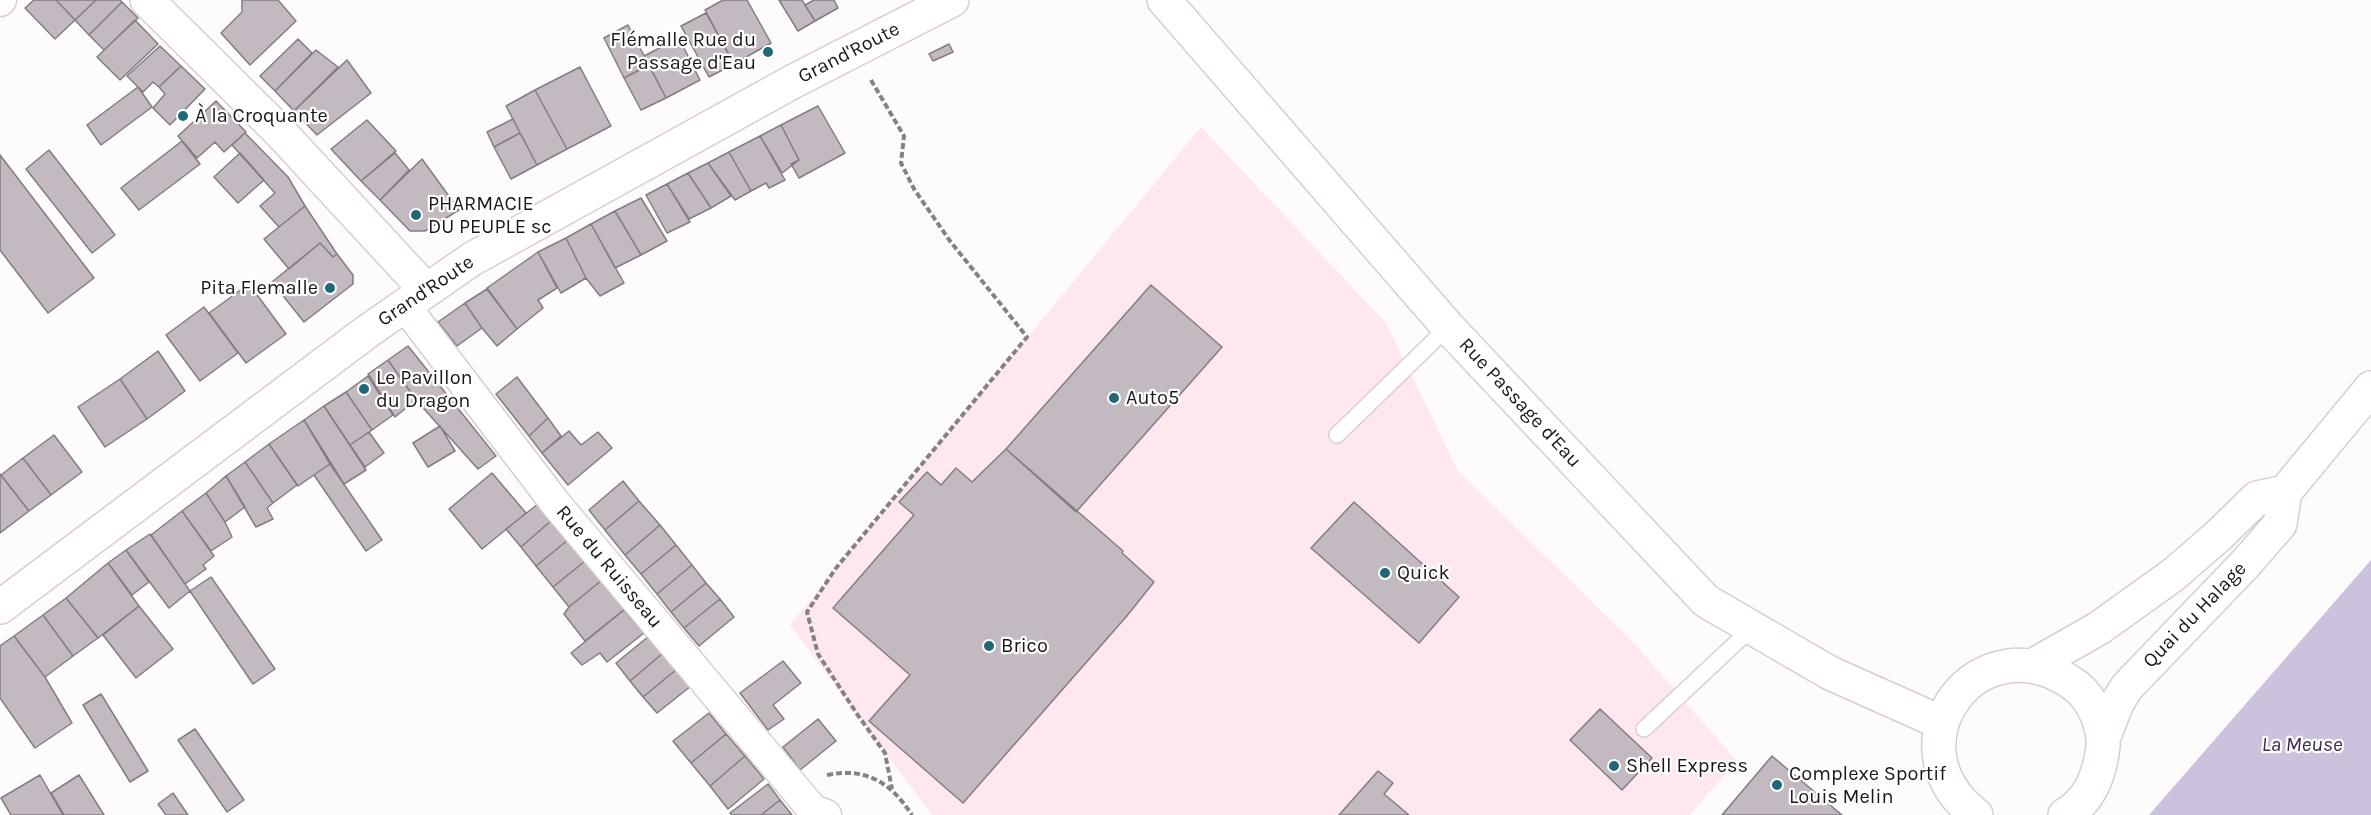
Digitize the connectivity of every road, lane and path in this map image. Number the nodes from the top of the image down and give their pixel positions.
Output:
1 (147, 0) edge
2 (952, 0) edge
3 (1164, 0) edge
4 (855, 50) junction
5 (415, 298) junction
6 (1448, 327) junction
7 (2371, 388) edge
8 (1337, 435) dead end
9 (2285, 492) junction
10 (0, 607) edge
11 (1753, 627) junction
12 (2034, 665) junction
13 (1942, 723) junction
14 (1644, 729) dead end
15 (2103, 740) junction
16 (792, 784) junction
17 (891, 789) junction
18 (1948, 801) edge
19 (826, 815) edge
20 (912, 815) edge
21 (1976, 815) edge
22 (2065, 815) edge

1 - 5 street
2 - 4 street, Grand'Route
3 - 6 street, Rue Passage d'Eau
4 - 5 street, Grand'Route
4 - 17 path
5 - 10 street, Grand'Route
5 - 16 street, Rue du Ruisseau
6 - 8 lane
6 - 11 street, Rue Passage d'Eau
7 - 9 street
9 - 12 street, Quai du Halage
9 - 15 street, Quai du Halage
11 - 13 street, Rue Passage d'Eau
11 - 14 lane
12 - 13 street, Quai du Halage
12 - 15 street, Quai du Halage
13 - 18 street, Quai du Halage
15 - 22 street, Quai du Halage
16 - 17 path
16 - 19 street, Rue du Ruisseau
17 - 20 path
18 - 21 street, Quai du Halage

